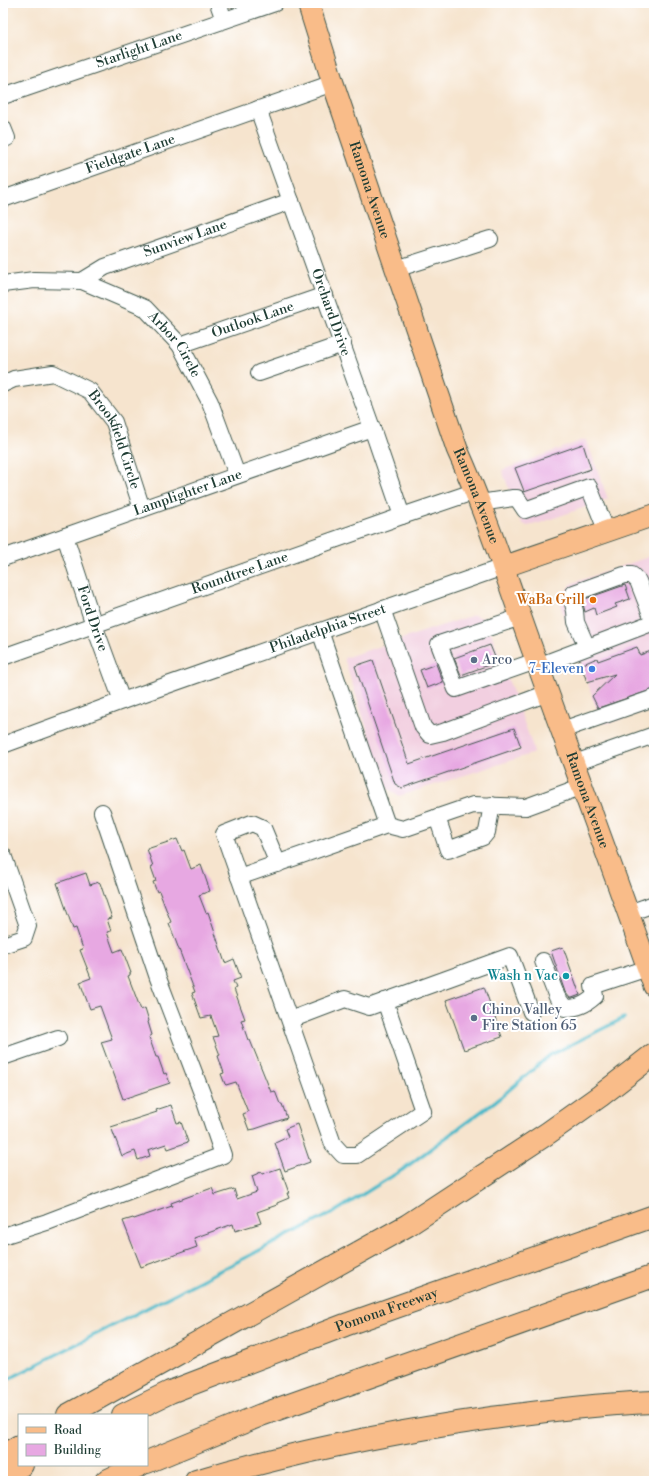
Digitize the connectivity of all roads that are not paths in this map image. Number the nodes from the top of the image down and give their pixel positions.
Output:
1 (218, 3) edge
2 (274, 3) edge
3 (308, 3) edge
4 (224, 20) junction
5 (333, 83) junction
6 (3, 96) edge
7 (258, 109) junction
8 (3, 199) edge
9 (291, 201) junction
10 (490, 239) dead end
11 (396, 269) junction
12 (82, 281) junction
13 (3, 284) edge
14 (325, 295) junction
15 (342, 344) junction
16 (180, 345) junction
17 (259, 372) dead end
18 (3, 384) edge
19 (372, 428) junction
20 (237, 476) junction
21 (478, 497) junction
22 (142, 509) junction
23 (654, 515) edge
24 (402, 516) junction
25 (607, 532) junction
26 (65, 536) junction
27 (3, 558) edge
28 (503, 567) junction
29 (382, 610) junction
30 (521, 617) junction
31 (654, 622) edge
32 (94, 625) junction
33 (320, 631) junction
34 (587, 647) junction
35 (3, 657) edge
36 (537, 664) junction
37 (548, 693) junction
38 (654, 698) edge
39 (122, 701) junction
40 (562, 730) junction
41 (654, 735) edge
42 (3, 745) edge
43 (575, 763) junction
44 (583, 786) junction
45 (492, 806) junction
46 (102, 812) dead end
47 (437, 817) junction
48 (387, 825) junction
49 (3, 855) edge
50 (278, 864) junction
51 (239, 877) junction
52 (654, 904) edge
53 (629, 913) junction
54 (3, 945) edge
55 (543, 961) dead end
56 (651, 977) edge
57 (385, 1001) junction
58 (531, 1012) dead end
59 (290, 1020) junction
60 (58, 1038) dead end
61 (654, 1054) edge
62 (3, 1057) edge
63 (654, 1216) edge
64 (3, 1236) edge
65 (654, 1276) edge
66 (654, 1402) edge
67 (70, 1414) edge
68 (125, 1414) edge
69 (18, 1447) edge
70 (3, 1456) edge
71 (148, 1462) edge
72 (20, 1466) edge
73 (138, 1466) edge
74 (3, 1474) edge
75 (106, 1481) edge
76 (196, 1481) edge

1 - 4 street
2 - 4 street, Starlight Lane
3 - 5 main road, Ramona Avenue
4 - 6 street, Starlight Lane
5 - 7 street, Fieldgate Lane
5 - 11 main road, Ramona Avenue
7 - 8 street, Fieldgate Lane
7 - 9 street, Orchard Drive
9 - 12 street, Sunview Lane
9 - 14 street, Orchard Drive
10 - 11 street
11 - 21 main road, Ramona Avenue
12 - 13 street, Arbor Circle
12 - 16 street, Arbor Circle
14 - 15 street, Orchard Drive
14 - 16 street, Outlook Lane
15 - 17 street
15 - 19 street, Orchard Drive
16 - 20 street, Arbor Circle
18 - 22 street, Brookfield Circle
19 - 20 street, Lamplighter Lane
19 - 24 street, Orchard Drive
20 - 22 street, Lamplighter Lane
21 - 24 street, Roundtree Lane
21 - 25 street, Roundtree Lane
21 - 28 main road, Ramona Avenue
22 - 26 street, Lamplighter Lane
23 - 25 main road, Philadelphia Street
24 - 32 street, Roundtree Lane
25 - 28 main road, Philadelphia Street
26 - 27 street, Lamplighter Lane
26 - 32 street, Ford Drive
28 - 29 street, Philadelphia Street
28 - 30 main road, Ramona Avenue
29 - 33 street, Philadelphia Street
29 - 37 street
30 - 36 main road, Ramona Avenue
30 - 36 street
31 - 34 street
31 - 34 street
32 - 35 street, Roundtree Lane
32 - 39 street, Ford Drive
33 - 39 street, Philadelphia Street
33 - 48 street
34 - 36 street
36 - 37 main road, Ramona Avenue
37 - 40 main road, Ramona Avenue
38 - 40 street
39 - 42 street, Philadelphia Street
40 - 43 main road, Ramona Avenue
41 - 43 street
43 - 44 main road, Ramona Avenue
44 - 45 street
44 - 53 main road, Ramona Avenue
45 - 47 street
45 - 47 street
46 - 64 street
47 - 48 street
48 - 50 street
49 - 54 street
50 - 51 street
50 - 51 street
51 - 59 street
52 - 53 street
53 - 56 main road, Ramona Avenue
55 - 56 street
57 - 58 street
57 - 59 street
57 - 59 street
60 - 62 street
61 - 67 highway
63 - 68 highway, Pomona Freeway
65 - 71 highway
66 - 76 highway
69 - 70 highway
72 - 74 highway
73 - 75 highway

